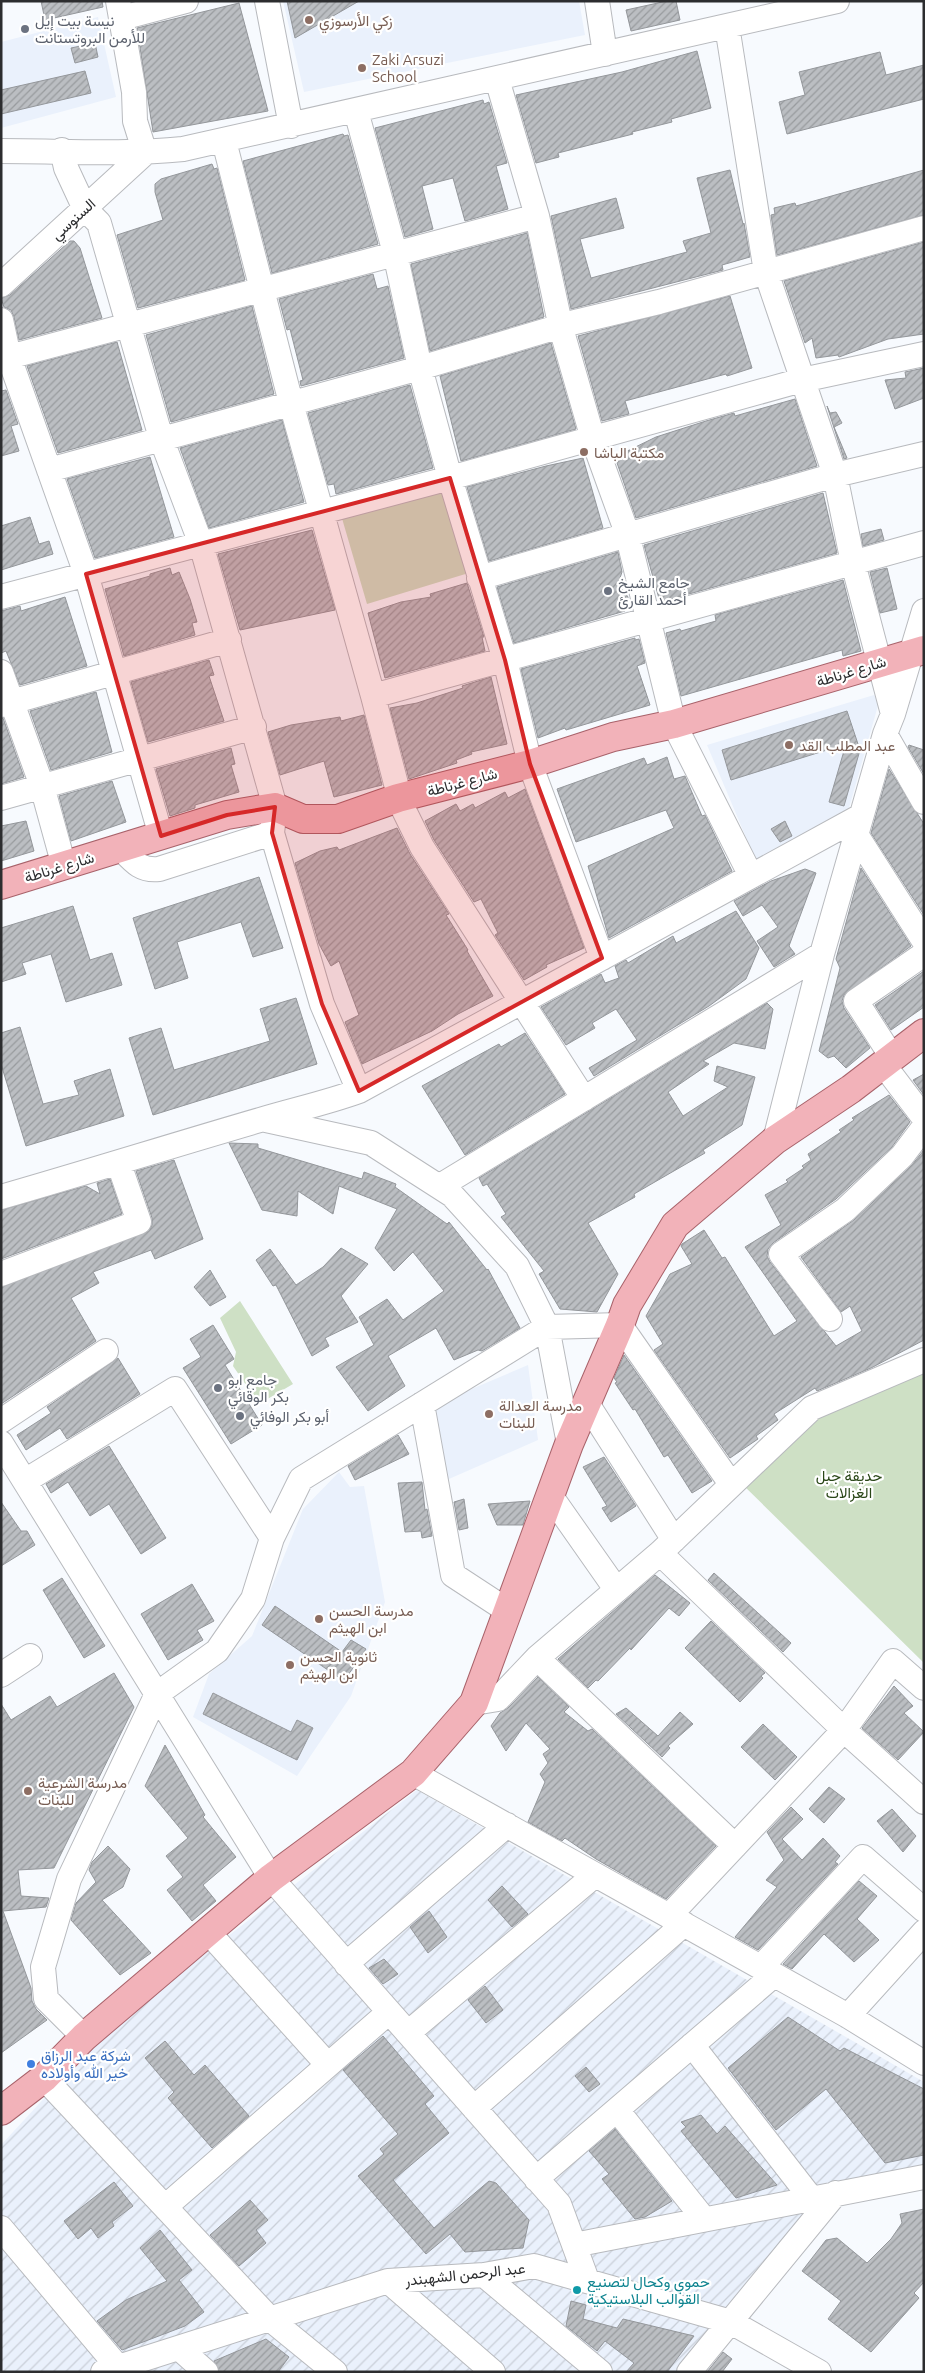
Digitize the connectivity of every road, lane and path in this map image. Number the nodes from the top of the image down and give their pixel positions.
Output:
1 (186, 1) edge
2 (267, 1) edge
3 (596, 1) edge
4 (837, 1) edge
5 (795, 6) edge
6 (120, 10) edge
7 (727, 26) junction
8 (605, 54) junction
9 (497, 79) junction
10 (356, 111) junction
11 (291, 126) junction
12 (224, 141) junction
13 (1, 150) edge
14 (62, 150) junction
15 (145, 153) junction
16 (85, 209) junction
17 (537, 216) junction
18 (924, 228) edge
19 (395, 253) junction
20 (766, 272) junction
21 (1, 285) edge
22 (262, 288) junction
23 (1, 320) edge
24 (128, 324) junction
25 (561, 328) junction
26 (924, 354) edge
27 (9, 357) junction
28 (420, 368) junction
29 (802, 380) junction
30 (291, 403) junction
31 (161, 438) junction
32 (592, 439) junction
33 (924, 454) edge
34 (49, 470) junction
35 (835, 475) junction
36 (450, 478) junction
37 (322, 512) junction
38 (627, 533) junction
39 (924, 543) edge
40 (201, 544) junction
41 (853, 563) junction
42 (86, 574) junction
43 (479, 578) junction
44 (1, 597) edge
45 (924, 611) edge
46 (647, 621) junction
47 (229, 640) junction
48 (917, 652) edge
49 (505, 660) junction
50 (880, 662) junction
51 (114, 671) junction
52 (1, 672) edge
53 (373, 696) junction
54 (6, 704) edge
55 (674, 724) junction
56 (889, 724) junction
57 (254, 727) junction
58 (139, 759) junction
59 (530, 764) junction
60 (42, 786) junction
61 (1, 798) edge
62 (399, 799) junction
63 (924, 802) edge
64 (273, 820) junction
65 (859, 826) junction
66 (161, 836) junction
67 (121, 848) junction
68 (64, 866) junction
69 (751, 876) junction
70 (1, 885) edge
71 (924, 941) edge
72 (822, 954) junction
73 (924, 954) edge
74 (602, 958) junction
75 (521, 1002) junction
76 (924, 1033) edge
77 (888, 1060) junction
78 (359, 1091) junction
79 (584, 1099) junction
80 (924, 1118) edge
81 (262, 1119) junction
82 (924, 1127) edge
83 (775, 1140) junction
84 (119, 1164) junction
85 (440, 1186) junction
86 (1, 1196) edge
87 (1, 1274) edge
88 (830, 1319) dead end
89 (620, 1325) junction
90 (547, 1327) junction
91 (106, 1351) dead end
92 (924, 1360) edge
93 (586, 1402) junction
94 (422, 1404) junction
95 (1, 1421) edge
96 (1, 1443) edge
97 (568, 1444) junction
98 (25, 1481) junction
99 (732, 1484) junction
100 (550, 1495) junction
101 (272, 1538) junction
102 (667, 1547) junction
103 (616, 1589) junction
104 (508, 1611) junction
105 (30, 1656) dead end
106 (537, 1658) junction
107 (1, 1675) edge
108 (924, 1688) edge
109 (157, 1694) junction
110 (474, 1703) junction
111 (844, 1730) junction
112 (413, 1772) junction
113 (924, 1802) edge
114 (506, 1825) junction
115 (735, 1846) junction
116 (595, 1875) junction
117 (271, 1878) junction
118 (924, 1910) edge
119 (677, 1920) junction
120 (208, 1932) junction
121 (924, 1932) edge
122 (346, 1964) junction
123 (767, 1971) junction
124 (389, 2012) junction
125 (848, 2016) junction
126 (408, 2033) junction
127 (84, 2037) junction
128 (692, 2045) junction
129 (924, 2063) edge
130 (328, 2065) junction
131 (44, 2078) junction
132 (474, 2108) junction
133 (617, 2110) junction
134 (1, 2111) edge
135 (924, 2177) edge
136 (536, 2179) junction
137 (836, 2193) junction
138 (811, 2198) junction
139 (165, 2207) junction
140 (704, 2219) junction
141 (1, 2228) edge
142 (574, 2245) junction
143 (484, 2275) junction
144 (587, 2280) junction
145 (388, 2281) junction
146 (270, 2319) junction
147 (731, 2322) junction
148 (179, 2348) junction
149 (111, 2369) edge
150 (206, 2372) edge
151 (335, 2372) edge
152 (493, 2372) edge
153 (600, 2372) edge
154 (689, 2372) edge
155 (819, 2372) edge

1 - 6 street
2 - 11 street
3 - 8 street
4 - 5 street
5 - 7 street
6 - 15 street
7 - 8 street
7 - 20 street
8 - 9 street
9 - 10 street
9 - 17 street
10 - 11 street
10 - 19 street
11 - 12 street
12 - 15 street
12 - 22 street
13 - 14 street
14 - 15 street
14 - 16 street
15 - 16 street, السنوسي
16 - 21 street, السنوسي
16 - 24 street
17 - 19 street
17 - 25 street
18 - 20 street
19 - 22 street
19 - 28 street
20 - 25 street
20 - 29 street
22 - 24 street
22 - 30 street
23 - 27 street
24 - 27 street
24 - 31 street
25 - 28 street
25 - 32 street
26 - 29 street
27 - 34 street
28 - 30 street
28 - 36 street
29 - 32 street
29 - 35 street
30 - 31 street
30 - 37 street
31 - 34 street
31 - 40 street
32 - 36 street
32 - 38 street
33 - 35 street
34 - 42 street
35 - 38 street
35 - 41 street
36 - 37 street
36 - 43 street
37 - 40 street
37 - 53 street
38 - 43 street
38 - 46 street
39 - 41 street
40 - 42 street
40 - 47 street
41 - 46 street
41 - 50 street
42 - 44 street
42 - 51 street
43 - 49 street
45 - 48 street
46 - 49 street
46 - 55 street
47 - 51 street
47 - 57 street
48 - 50 main road, شارع غرناطة
48 - 56 street
49 - 53 street
49 - 59 street
50 - 55 main road, شارع غرناطة
50 - 56 street
51 - 54 street
51 - 58 street
52 - 54 street
53 - 62 street
54 - 60 street
55 - 59 main road, شارع غرناطة
55 - 69 street
56 - 63 street
56 - 65 street
57 - 58 street
57 - 64 street
58 - 60 street
58 - 66 street
59 - 62 main road, شارع غرناطة
59 - 74 street
60 - 61 street
60 - 68 street
62 - 64 main road, شارع غرناطة
62 - 75 street
64 - 66 main road, شارع غرناطة
64 - 67 street
64 - 78 street
65 - 69 street
65 - 71 street
65 - 72 street
66 - 67 main road, شارع غرناطة
67 - 68 main road, شارع غرناطة
68 - 70 main road, شارع غرناطة
69 - 74 street
72 - 79 street
72 - 83 street
73 - 77 street
74 - 75 street
75 - 78 street
75 - 79 street
76 - 77 main road
77 - 80 street
77 - 83 main road
78 - 81 street
79 - 85 street
81 - 84 street
81 - 85 street
82 - 88 street
83 - 89 main road
84 - 86 street
84 - 87 street
85 - 90 street
89 - 90 street
89 - 93 main road
89 - 99 street
90 - 94 street
90 - 97 street
91 - 95 street
92 - 99 street
93 - 97 main road
93 - 102 street
94 - 101 street
94 - 104 street
96 - 98 street
97 - 100 main road
98 - 101 street
98 - 109 street
99 - 102 street
100 - 103 street
100 - 104 main road
101 - 109 street
102 - 103 street
102 - 111 street
103 - 106 street
104 - 110 main road
105 - 107 street
106 - 110 street
106 - 115 street
108 - 111 street
109 - 117 street
109 - 127 street
110 - 112 main road
111 - 113 street
111 - 115 street
112 - 114 street
112 - 117 main road
114 - 116 street
114 - 122 street
115 - 119 street
116 - 119 street
116 - 126 street
117 - 120 main road
117 - 122 street
118 - 123 street
119 - 123 street
119 - 132 street
120 - 127 main road
120 - 130 street
121 - 125 street
122 - 124 street
123 - 125 street
123 - 128 street
124 - 126 street
124 - 130 street
125 - 129 street
126 - 132 street
127 - 131 main road
128 - 133 street
128 - 138 street
130 - 139 street
131 - 134 main road
131 - 139 street
132 - 136 street
133 - 136 street
133 - 140 street
135 - 137 street
136 - 142 street
137 - 138 street
137 - 147 street
138 - 140 street
139 - 146 street
140 - 142 street
141 - 149 street
142 - 144 street
143 - 144 street, عبد الرحمن الشهبندر
143 - 145 street, عبد الرحمن الشهبندر
143 - 153 street
144 - 147 street, عبد الرحمن الشهبندر
145 - 146 street, عبد الرحمن الشهبندر
145 - 152 street
146 - 148 street, عبد الرحمن الشهبندر
146 - 151 street
147 - 154 street
147 - 155 street, عبد الرحمن الشهبندر
148 - 149 street, عبد الرحمن الشهبندر
148 - 150 street

